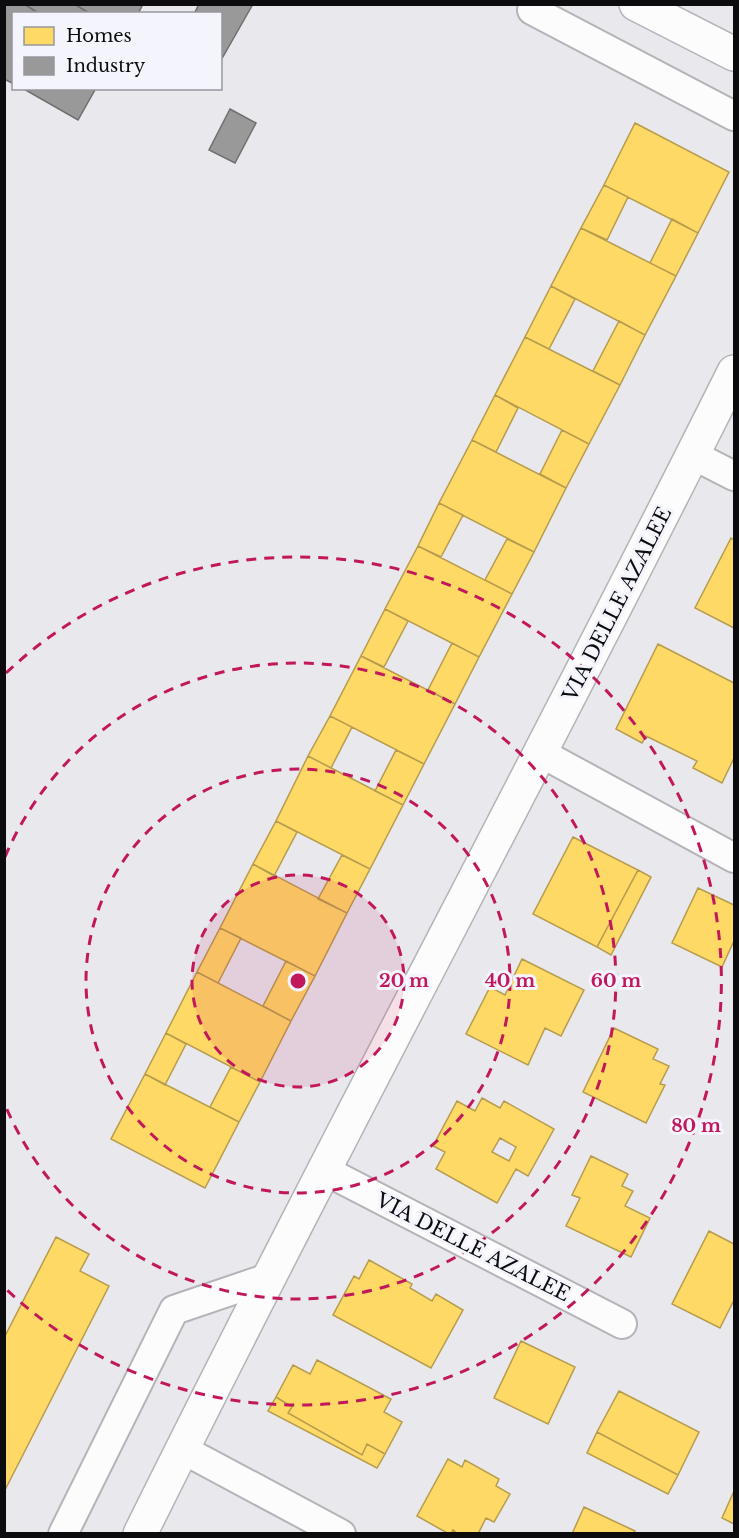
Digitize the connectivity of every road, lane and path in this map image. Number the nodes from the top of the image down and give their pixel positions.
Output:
1 (535, 4) edge
2 (636, 4) edge
3 (735, 54) edge
4 (735, 116) edge
5 (735, 372) edge
6 (693, 455) junction
7 (735, 477) edge
8 (541, 753) junction
9 (735, 858) edge
10 (324, 1170) junction
11 (271, 1277) junction
12 (622, 1324) dead end
13 (182, 1449) junction
14 (63, 1533) edge
15 (140, 1533) edge
16 (341, 1533) edge

1 - 4 street
2 - 3 street
5 - 6 street, VIA DELLE AZALEE
6 - 7 street
6 - 8 street, VIA DELLE AZALEE
8 - 9 street
8 - 10 street, VIA DELLE AZALEE
10 - 11 street, VIA DELLE AZALEE
10 - 12 street, VIA DELLE AZALEE
11 - 13 street, VIA DELLE AZALEE
11 - 14 street
13 - 15 street, VIA DELLE AZALEE
13 - 16 street

